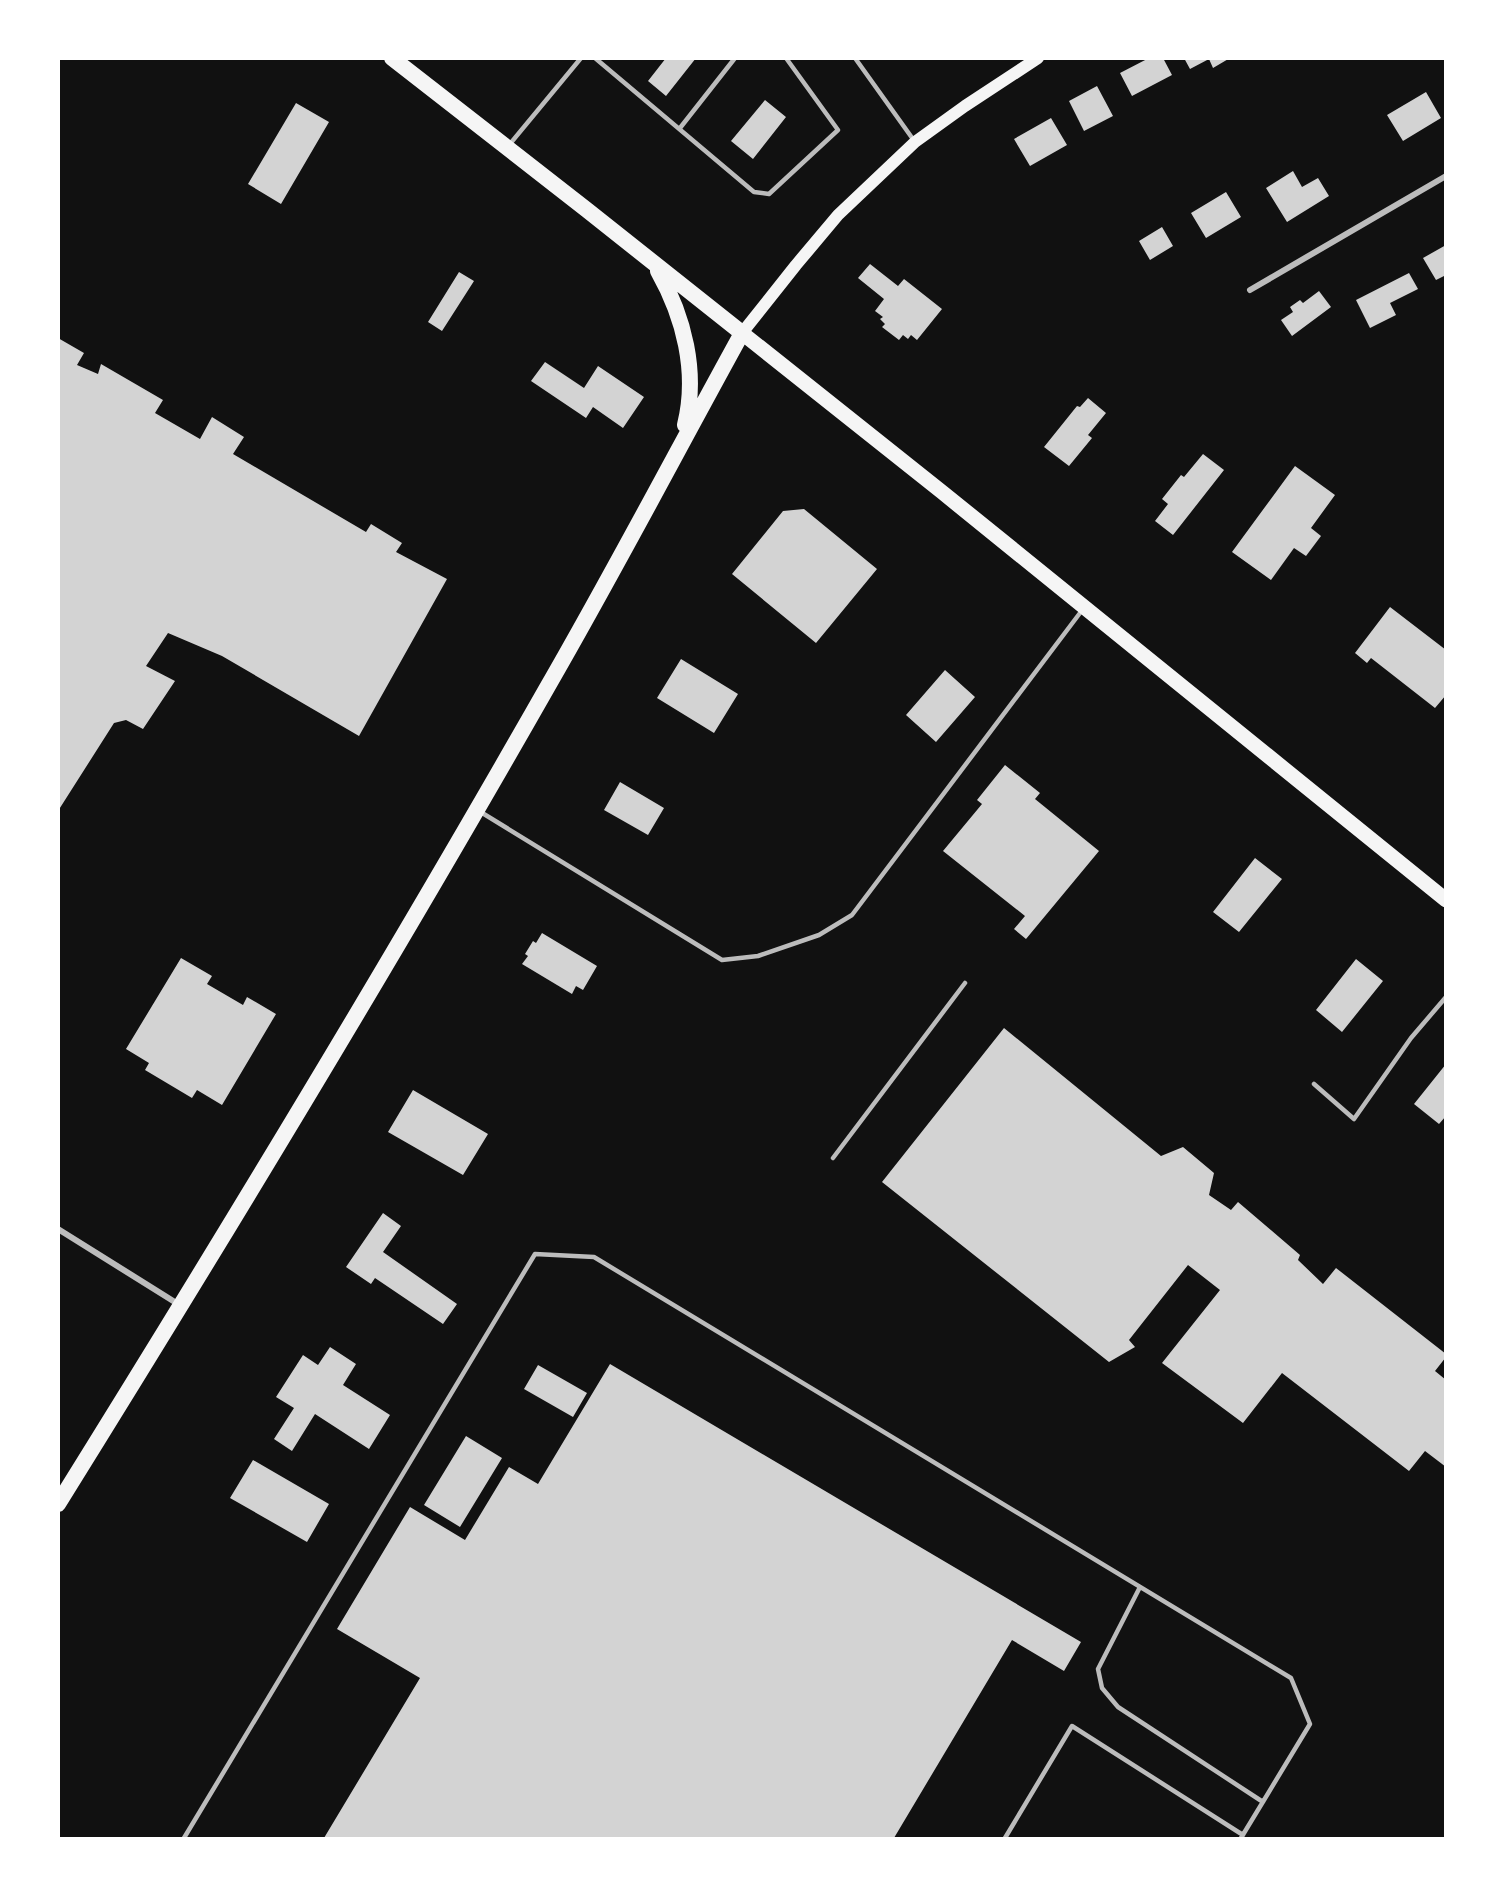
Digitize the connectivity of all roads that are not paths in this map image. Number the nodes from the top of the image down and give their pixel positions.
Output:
1 (392, 58) edge
2 (595, 58) edge
3 (735, 58) edge
4 (786, 58) edge
5 (855, 58) edge
6 (1038, 58) edge
7 (580, 59) edge
8 (680, 128) junction
9 (915, 142) junction
10 (507, 147) junction
11 (1446, 176) edge
12 (653, 262) junction
13 (1250, 290) dead end
14 (742, 333) junction
15 (680, 446) junction
16 (1085, 607) junction
17 (477, 809) junction
18 (1446, 900) edge
19 (965, 983) dead end
20 (1446, 997) edge
21 (1314, 1084) dead end
22 (833, 1158) dead end
23 (58, 1229) edge
24 (182, 1306) junction
25 (58, 1504) edge
26 (1140, 1587) junction
27 (1263, 1802) junction
28 (1242, 1837) edge
29 (184, 1839) edge
30 (1005, 1839) edge

1 - 10 highway
2 - 8 lane
3 - 8 lane
4 - 8 lane
5 - 9 lane
6 - 9 main road
7 - 10 lane
9 - 14 main road
10 - 12 highway
11 - 13 street
12 - 14 highway
12 - 15 highway
14 - 15 highway
14 - 16 main road
15 - 17 highway
16 - 17 lane
16 - 18 main road
17 - 24 highway
19 - 22 lane
20 - 21 lane
23 - 24 street
24 - 25 highway
26 - 27 lane
26 - 27 lane
26 - 29 lane
27 - 28 lane
28 - 30 lane

